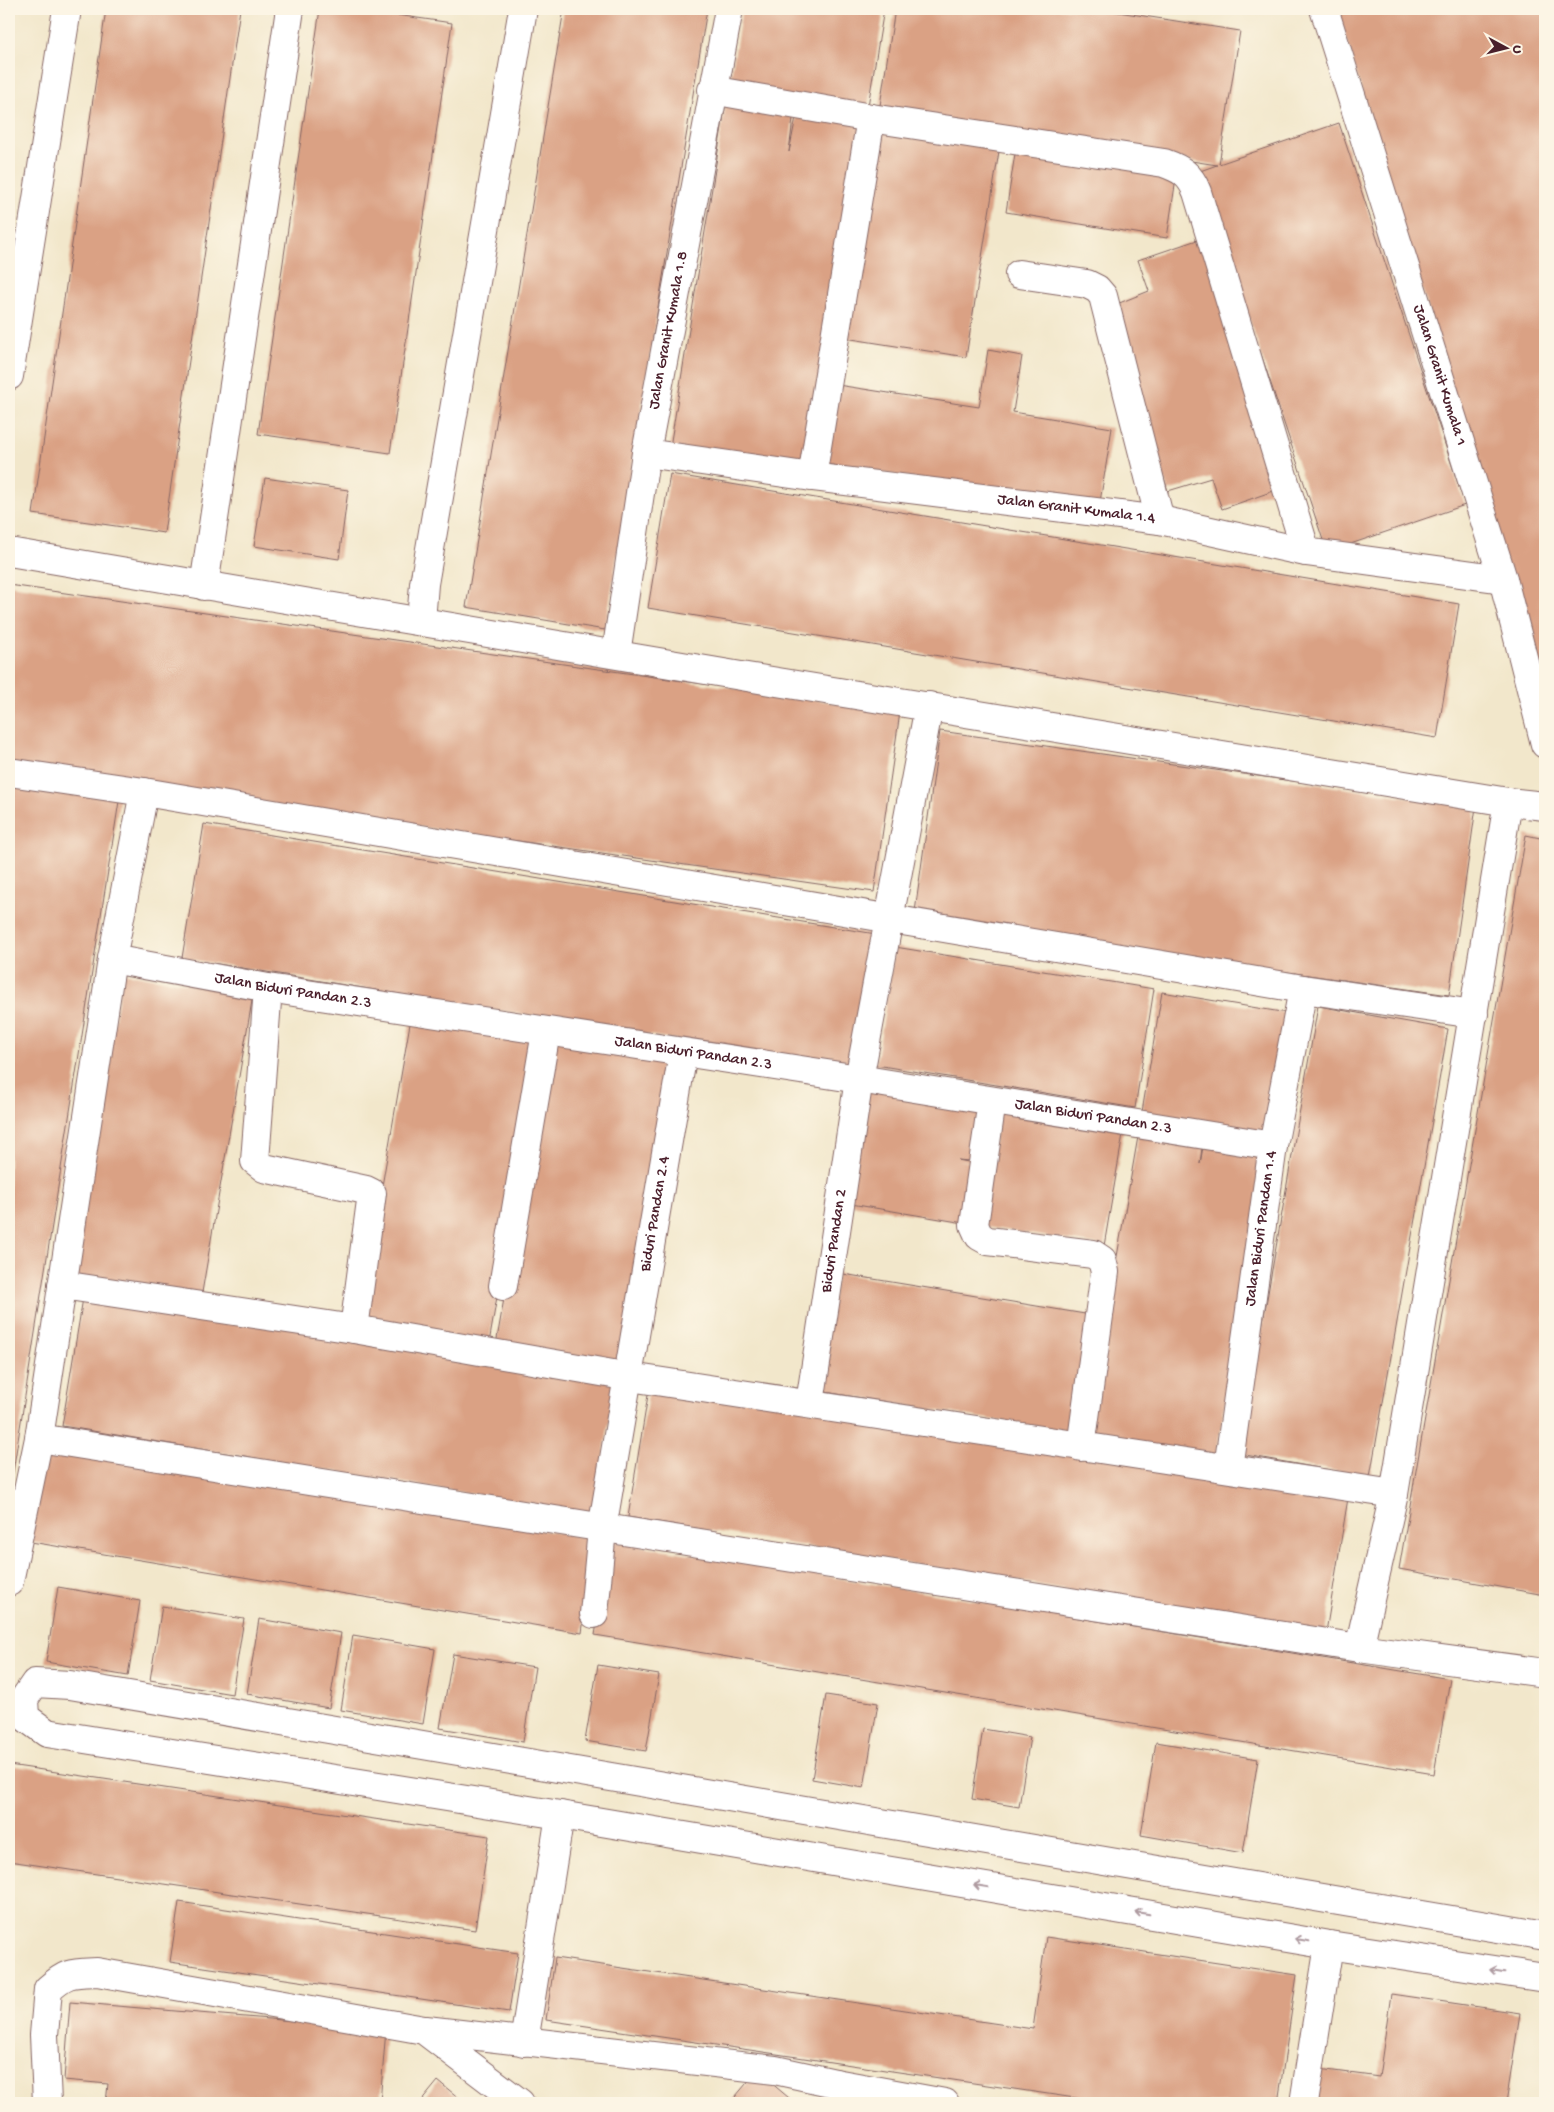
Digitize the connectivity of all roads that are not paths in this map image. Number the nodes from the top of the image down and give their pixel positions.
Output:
1 (67, 9) edge
2 (290, 9) edge
3 (524, 9) edge
4 (729, 9) edge
5 (1324, 9) edge
6 (712, 90) junction
7 (872, 118) junction
8 (1018, 274) dead end
9 (9, 376) edge
10 (646, 453) junction
11 (812, 477) junction
12 (1160, 520) junction
13 (9, 552) edge
14 (1306, 552) junction
15 (1503, 579) junction
16 (204, 586) junction
17 (421, 621) junction
18 (616, 654) junction
19 (929, 706) junction
20 (1545, 744) edge
21 (9, 772) edge
22 (144, 792) junction
23 (1508, 802) junction
24 (1545, 806) edge
25 (891, 920) junction
26 (112, 959) junction
27 (268, 988) junction
28 (1302, 988) junction
29 (1474, 1014) junction
30 (546, 1032) junction
31 (684, 1053) junction
32 (859, 1078) junction
33 (992, 1101) junction
34 (1273, 1146) junction
35 (62, 1285) junction
36 (503, 1286) dead end
37 (354, 1329) junction
38 (630, 1377) junction
39 (810, 1403) junction
40 (39, 1438) junction
41 (1081, 1447) junction
42 (1228, 1468) junction
43 (1394, 1494) junction
44 (602, 1529) junction
45 (9, 1582) edge
46 (594, 1614) dead end
47 (1359, 1648) junction
48 (1545, 1673) edge
49 (560, 1815) junction
50 (1545, 1936) edge
51 (1329, 1945) junction
52 (1545, 1978) edge
53 (424, 2030) junction
54 (524, 2042) junction
55 (835, 2083) junction
56 (47, 2103) edge
57 (520, 2103) edge
58 (858, 2103) edge
59 (945, 2103) edge
60 (1304, 2103) edge

1 - 9 street
2 - 16 street
3 - 17 street
4 - 6 street, Jalan Granit Kumala 1.8
5 - 15 street, Jalan Granit Kumala 1
6 - 7 street
6 - 10 street, Jalan Granit Kumala 1.8
7 - 11 street
7 - 14 street
8 - 12 street
10 - 11 street, Jalan Granit Kumala 1.4
10 - 18 street, Jalan Granit Kumala 1.8
11 - 12 street, Jalan Granit Kumala 1.4
12 - 14 street, Jalan Granit Kumala 1.4
13 - 16 street
14 - 15 street, Jalan Granit Kumala 1.4
15 - 20 street, Jalan Granit Kumala 1
16 - 17 street
17 - 18 street
18 - 19 street
19 - 23 street
19 - 25 street, Biduri Pandan 2
21 - 22 street
22 - 25 street
22 - 26 street
23 - 24 street
23 - 29 street
25 - 28 street
25 - 32 street, Biduri Pandan 2
26 - 27 street, Jalan Biduri Pandan 2.3
26 - 35 street
27 - 30 street, Jalan Biduri Pandan 2.3
27 - 37 street
28 - 29 street
28 - 34 street, Jalan Biduri Pandan 1.4
29 - 43 street
30 - 31 street, Jalan Biduri Pandan 2.3
30 - 36 street
31 - 32 street, Jalan Biduri Pandan 2.3
31 - 38 street, Biduri Pandan 2.4
32 - 33 street, Jalan Biduri Pandan 2.3
32 - 39 street, Biduri Pandan 2
33 - 34 street, Jalan Biduri Pandan 2.3
33 - 41 street
34 - 42 street, Jalan Biduri Pandan 1.4
35 - 37 street
35 - 40 street
37 - 38 street
38 - 39 street
38 - 44 street, Biduri Pandan 2.4
39 - 41 street
40 - 44 street
40 - 45 street
41 - 42 street
42 - 43 street
43 - 47 street
44 - 46 street, Biduri Pandan 2.4
44 - 47 street
47 - 48 street
49 - 50 street
51 -> 49 street
49 - 54 street
52 -> 51 street
51 - 60 street
53 - 54 street
53 - 56 street
53 - 57 street
54 - 55 street
55 - 58 street
55 - 59 street

